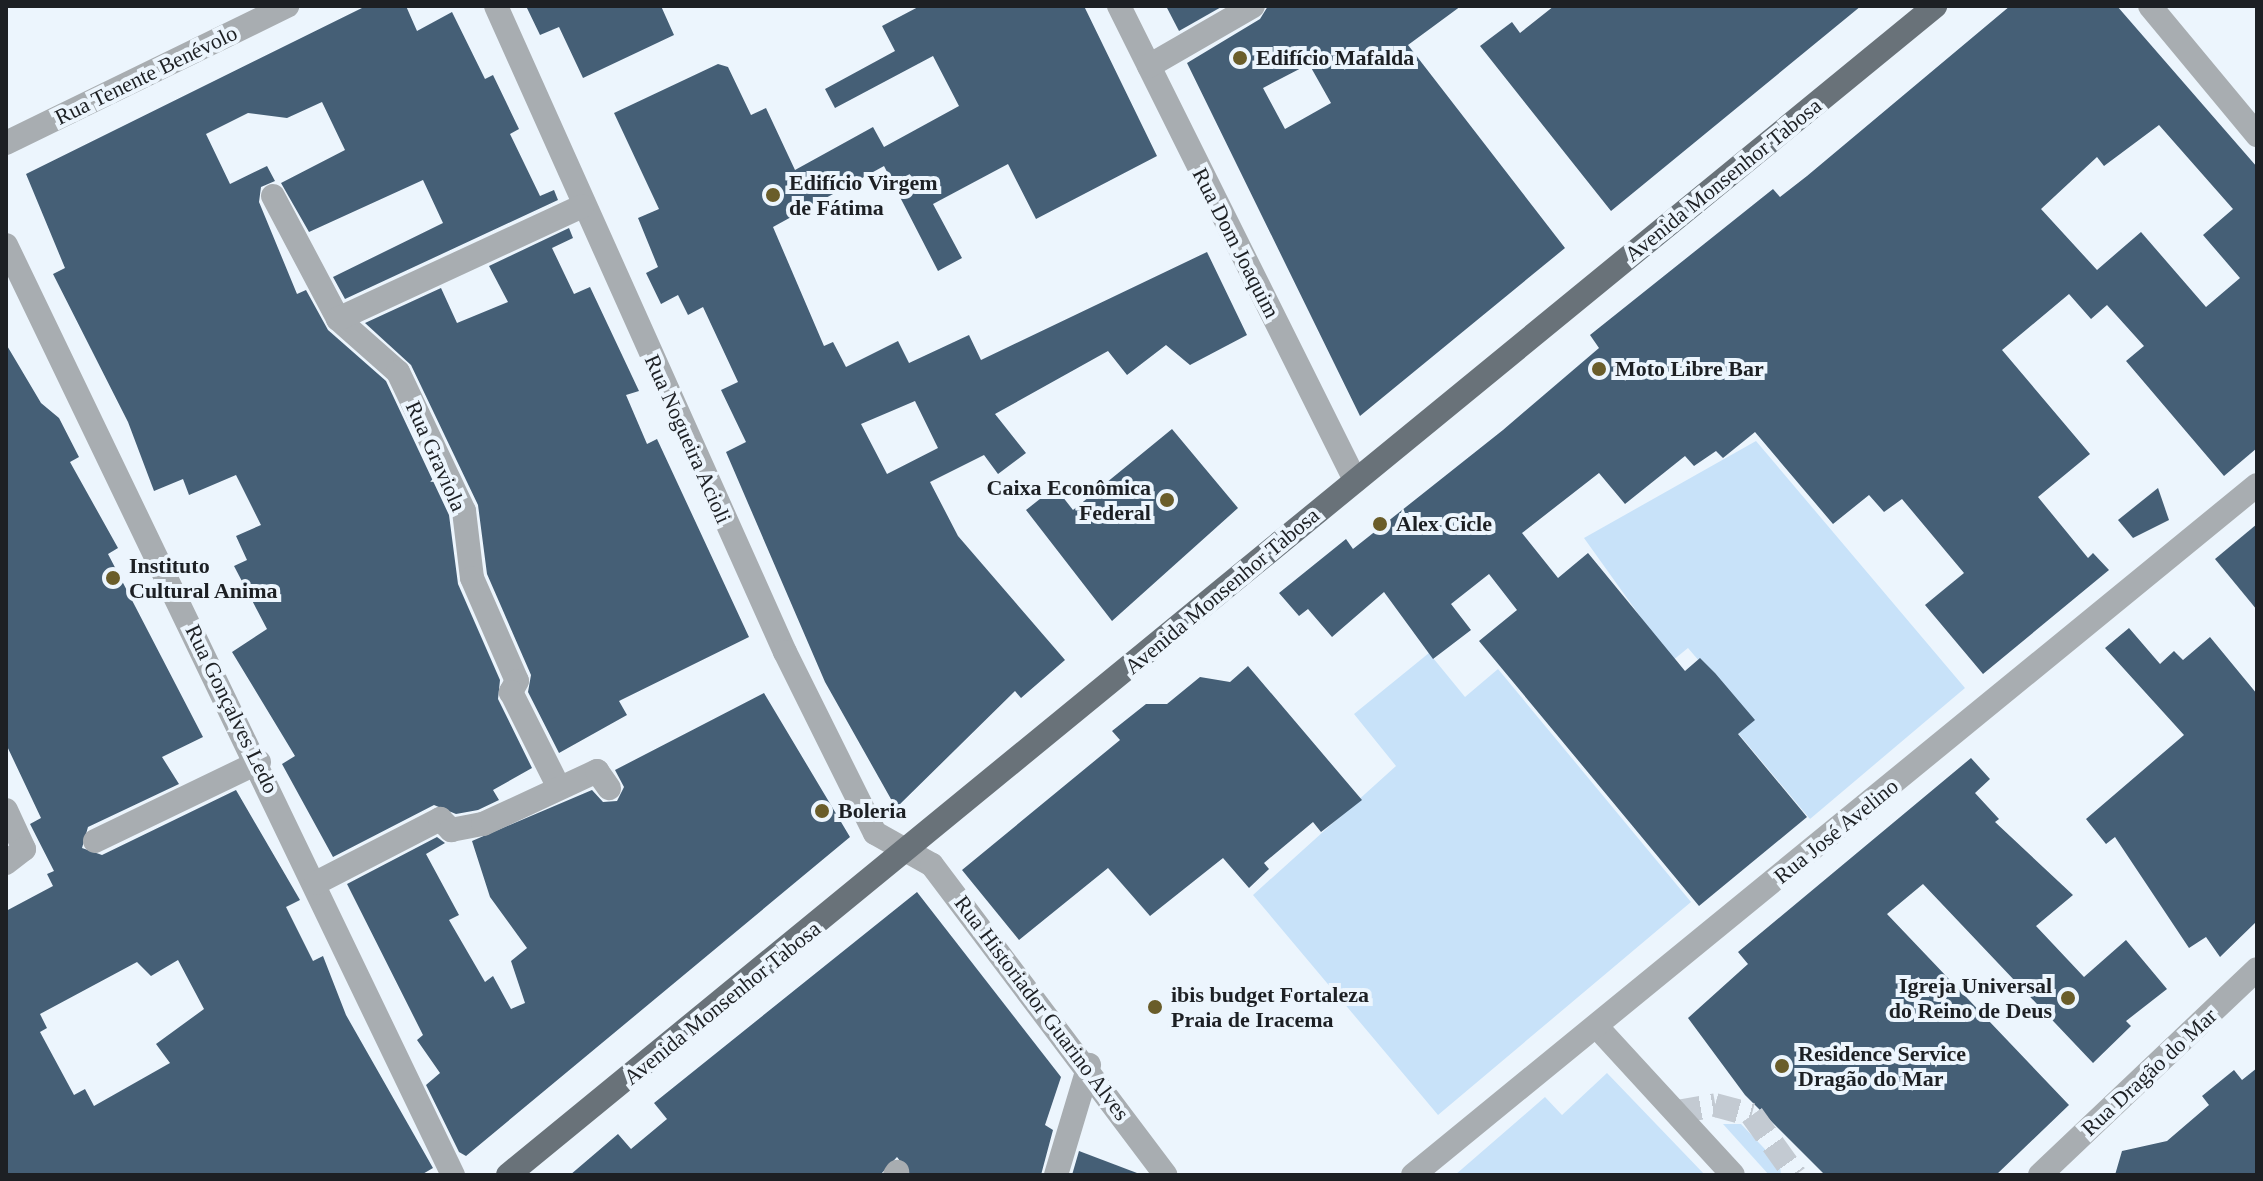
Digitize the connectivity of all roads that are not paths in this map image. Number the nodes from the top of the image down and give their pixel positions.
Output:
1 (287, 6) edge
2 (496, 6) edge
3 (1119, 6) edge
4 (1253, 6) edge
5 (1935, 6) edge
6 (2150, 6) edge
7 (1149, 66) junction
8 (2257, 135) edge
9 (6, 143) edge
10 (273, 196) dead end
11 (582, 206) junction
12 (6, 245) edge
13 (338, 319) junction
14 (1355, 480) junction
15 (2257, 485) edge
16 (259, 762) junction
17 (559, 788) junction
18 (609, 788) dead end
19 (6, 810) edge
20 (95, 841) dead end
21 (908, 852) junction
22 (15, 856) edge
23 (316, 883) junction
24 (2257, 969) edge
25 (1597, 1027) junction
26 (1089, 1065) junction
27 (453, 1175) edge
28 (508, 1175) edge
29 (1056, 1175) edge
30 (1166, 1175) edge
31 (1413, 1175) edge
32 (1733, 1175) edge
33 (2040, 1175) edge

1 - 9 street, Rua Tenente Benévolo
2 - 11 street, Rua Nogueira Acioli
3 - 7 street, Rua Dom Joaquim
4 - 7 street
5 - 14 main road, Avenida Monsenhor Tabosa
6 - 8 street
7 - 14 street, Rua Dom Joaquim
10 - 13 street, Rua Graviola
11 - 13 street
11 - 21 street, Rua Nogueira Acioli
12 - 16 street, Rua Gonçalves Ledo
13 - 17 street, Rua Graviola
14 - 21 main road, Avenida Monsenhor Tabosa
15 - 25 street, Rua José Avelino
16 - 20 street
16 - 23 street, Rua Gonçalves Ledo
17 - 18 street
17 - 23 street
19 - 22 street
21 - 26 street, Rua Historiador Guarino Alves
21 - 28 main road, Avenida Monsenhor Tabosa
23 - 27 street, Rua Gonçalves Ledo
24 - 33 street, Rua Dragão do Mar
25 - 31 street, Rua José Avelino
25 - 32 street
26 - 29 street
26 - 30 street, Rua Historiador Guarino Alves

